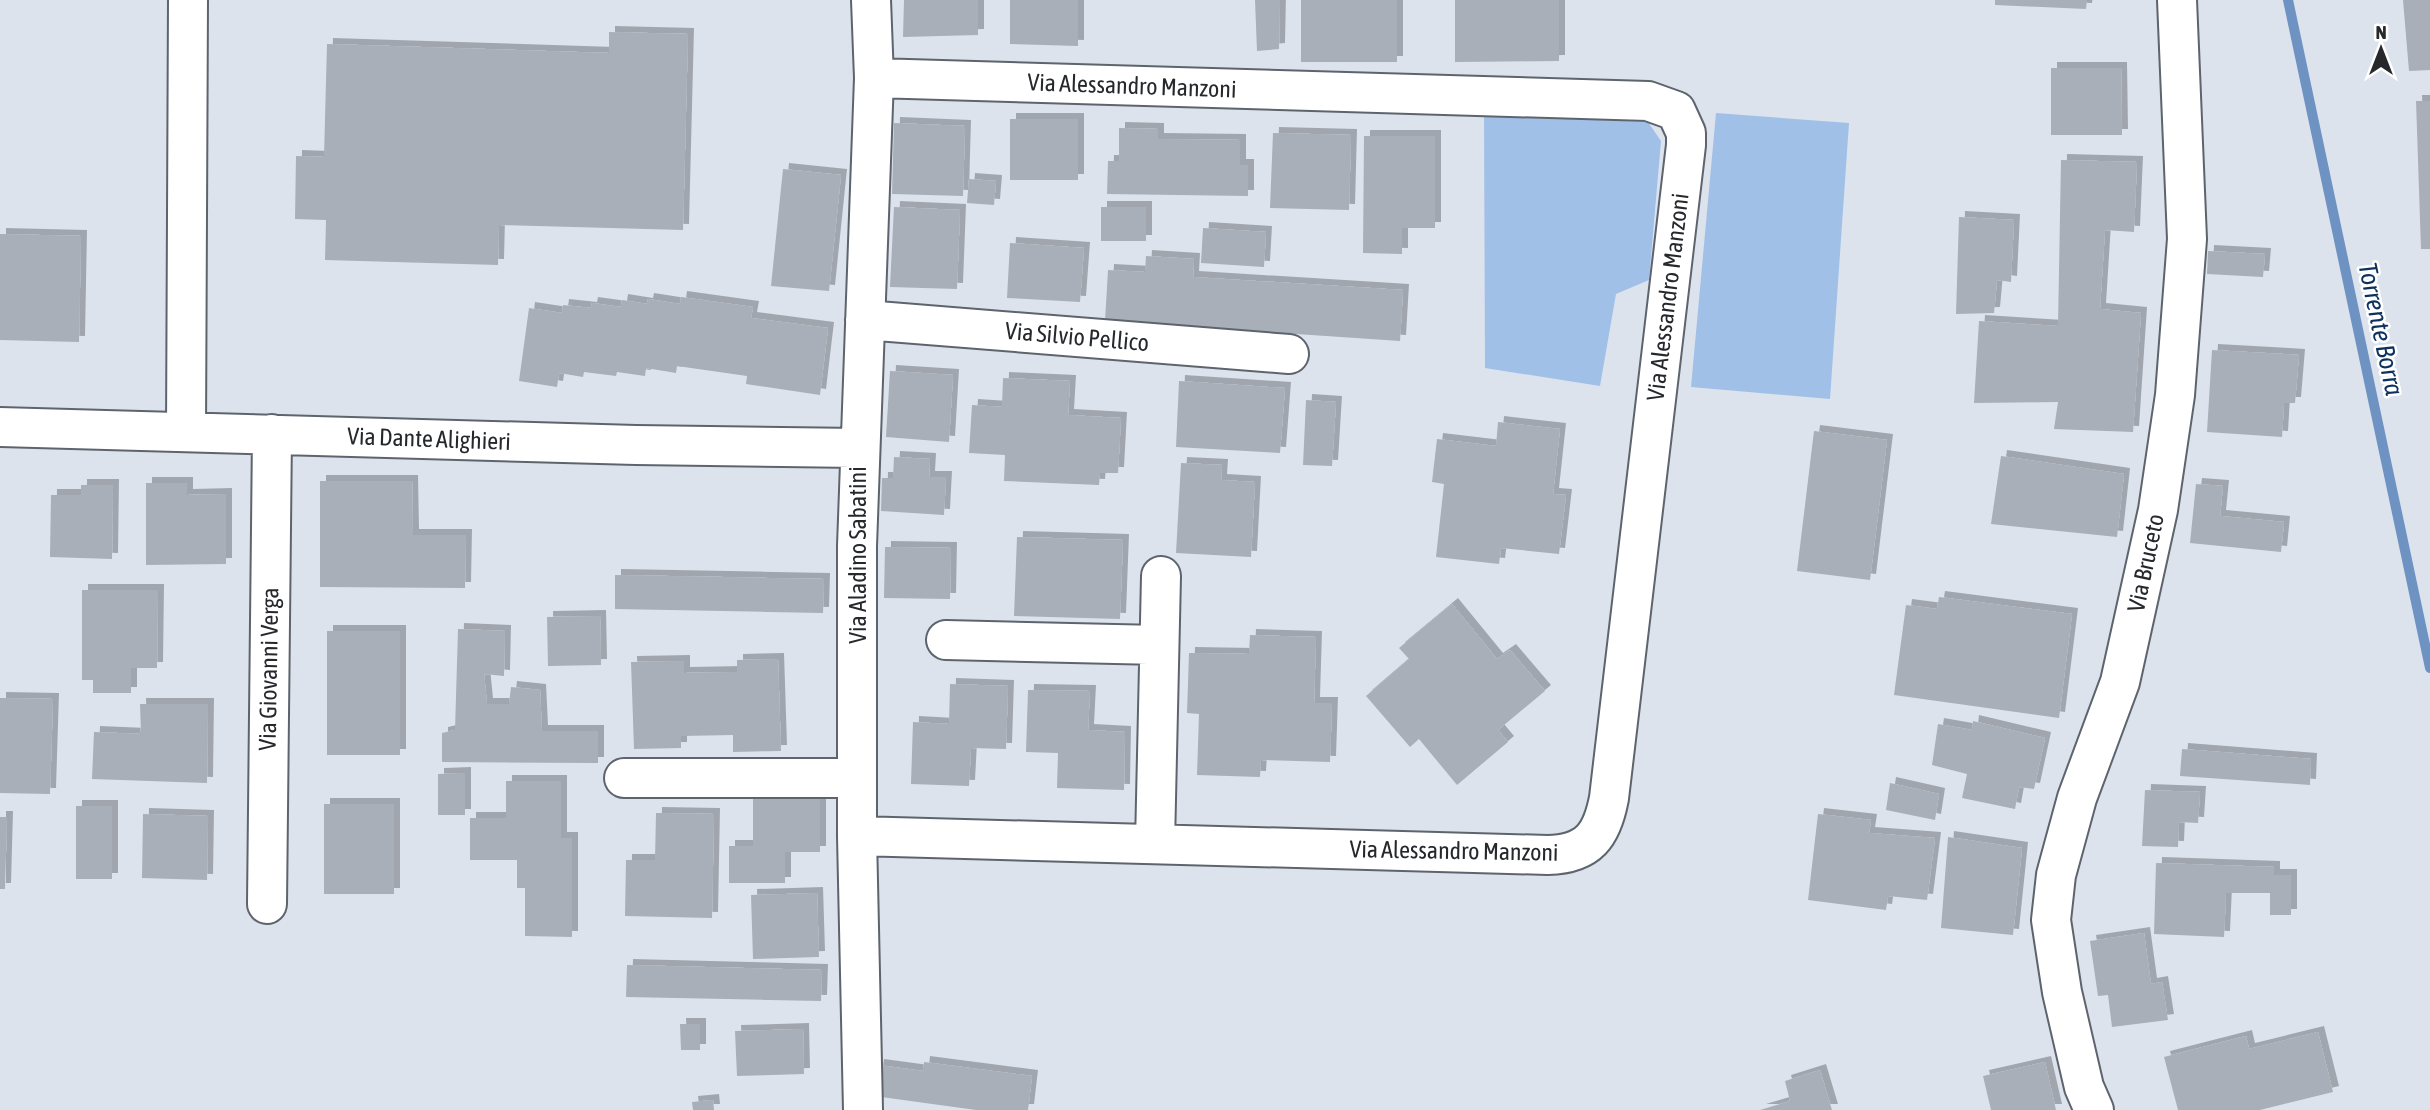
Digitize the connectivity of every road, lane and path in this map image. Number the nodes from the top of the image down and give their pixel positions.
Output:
1 (188, 0) edge
2 (871, 0) edge
3 (2177, 0) edge
4 (874, 78) junction
5 (865, 320) junction
6 (1289, 354) dead end
7 (0, 427) edge
8 (186, 432) junction
9 (272, 434) junction
10 (859, 448) junction
11 (1161, 576) dead end
12 (946, 640) dead end
13 (1159, 645) junction
14 (624, 778) dead end
15 (857, 778) junction
16 (857, 836) junction
17 (1155, 844) junction
18 (267, 904) dead end
19 (863, 1110) edge
20 (2094, 1110) edge

1 - 8 street
2 - 4 street, Via Aladino Sabatini
3 - 20 street, Via Bruceto
4 - 5 street, Via Aladino Sabatini
4 - 17 street, Via Alessandro Manzoni
5 - 6 street, Via Silvio Pellico
5 - 10 street, Via Aladino Sabatini
7 - 8 street, Via Dante Alighieri
8 - 9 street, Via Dante Alighieri
9 - 10 street, Via Dante Alighieri
9 - 18 street, Via Giovanni Verga
10 - 15 street, Via Aladino Sabatini
11 - 13 street
12 - 13 street
13 - 17 street
14 - 15 street
15 - 16 street, Via Aladino Sabatini
16 - 17 street, Via Alessandro Manzoni
16 - 19 street, Via Aladino Sabatini

